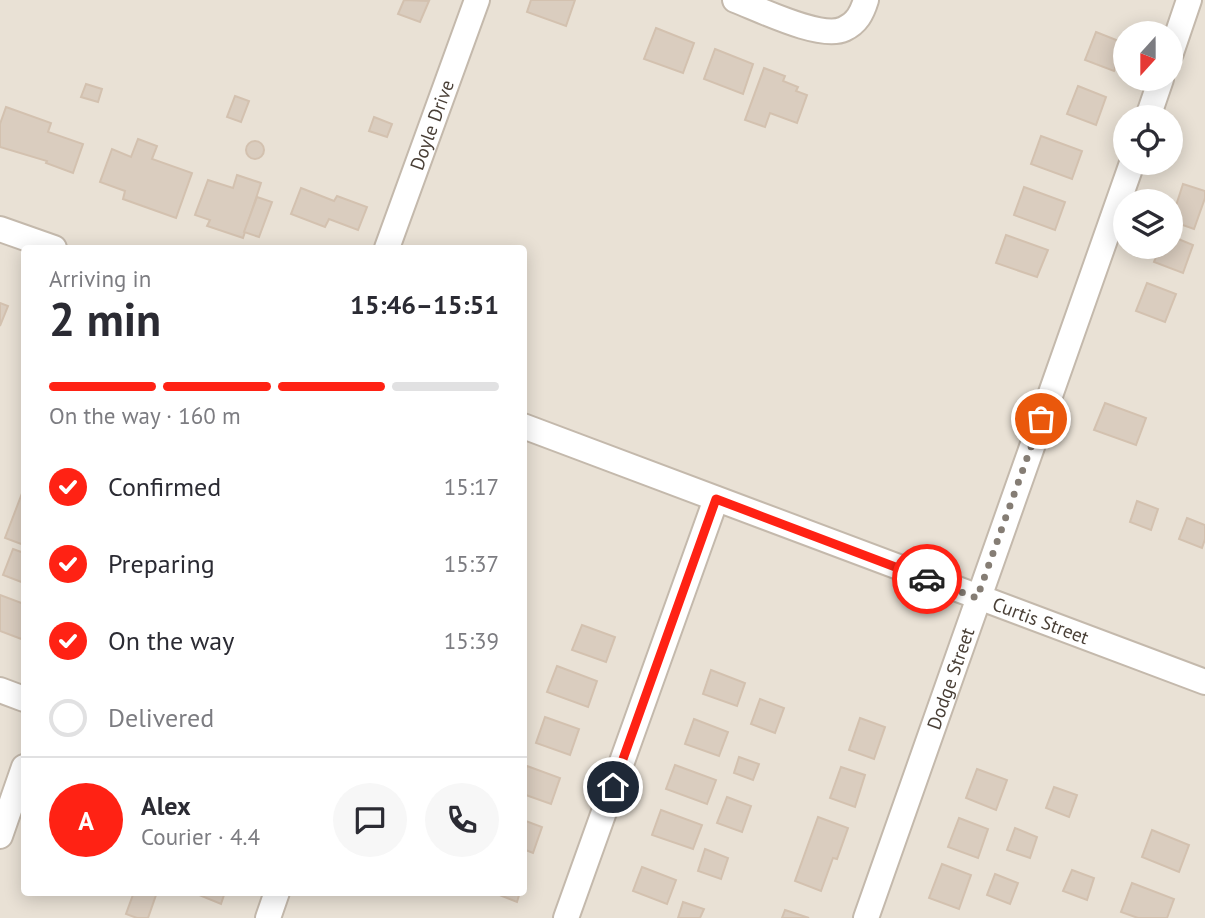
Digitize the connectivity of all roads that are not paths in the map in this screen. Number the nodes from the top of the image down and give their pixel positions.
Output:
1 (477, 0) edge
2 (735, 0) edge
3 (866, 0) edge
4 (1189, 0) edge
5 (1182, 21) edge
6 (1128, 175) edge
7 (0, 229) edge
8 (45, 245) edge
9 (388, 245) edge
10 (527, 428) edge
11 (716, 499) junction
12 (977, 598) junction
13 (1205, 682) edge
14 (0, 690) edge
15 (21, 698) edge
16 (21, 776) edge
17 (0, 836) edge
18 (276, 896) edge
19 (268, 918) edge
20 (566, 918) edge
21 (866, 918) edge

1 - 9 street, Doyle Drive
2 - 3 street
4 - 5 street
6 - 12 street, Dodge Street
7 - 8 street
10 - 11 street, Curtis Street
11 - 12 street, Curtis Street
11 - 20 street
12 - 13 street, Curtis Street
12 - 21 street, Dodge Street
14 - 15 street
16 - 17 street
18 - 19 street

